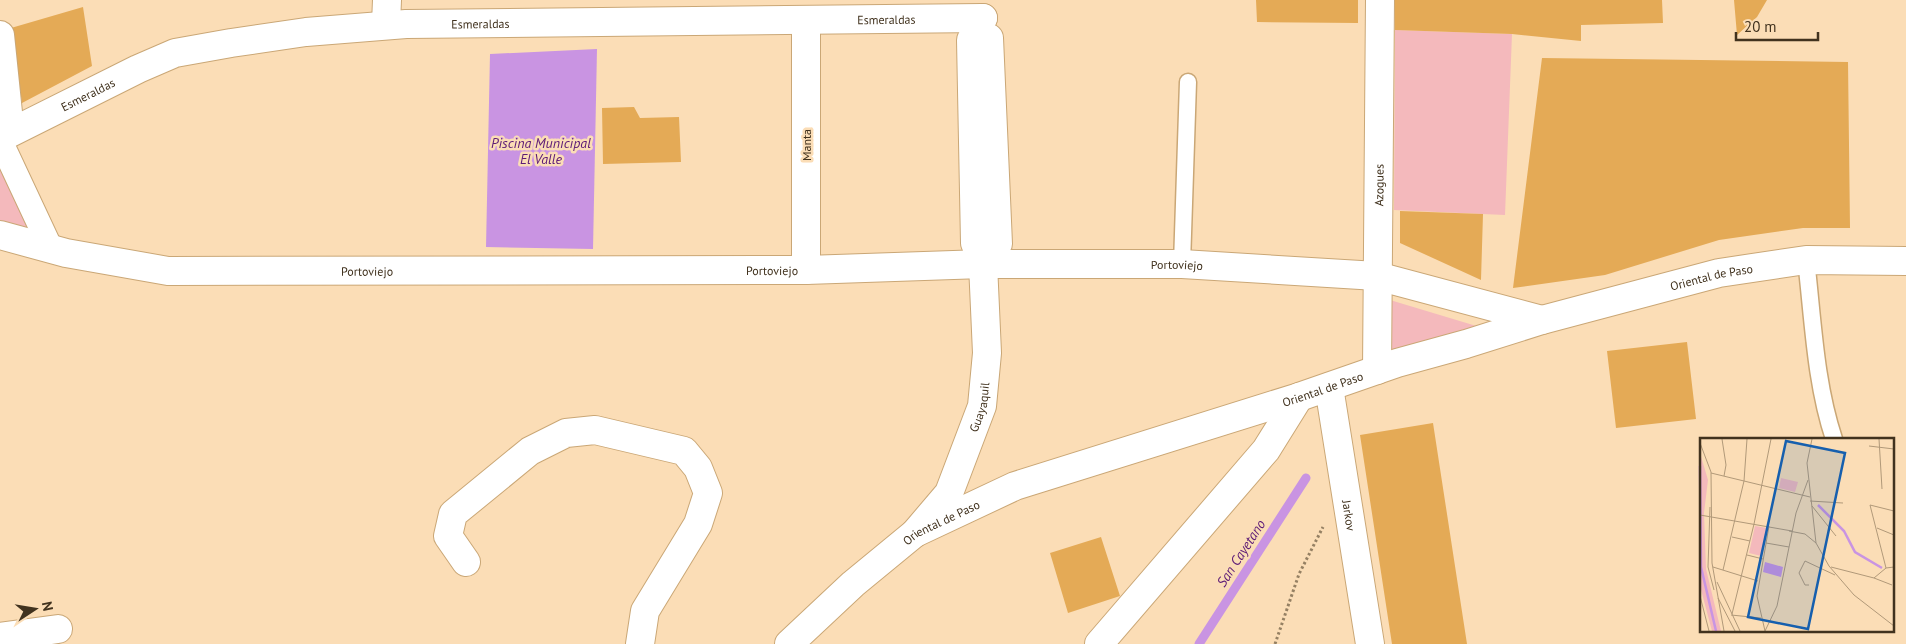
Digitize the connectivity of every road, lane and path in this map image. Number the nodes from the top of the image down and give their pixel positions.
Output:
1 (1380, 0) edge
2 (982, 9) edge
3 (630, 11) edge
4 (387, 12) edge
5 (806, 20) junction
6 (0, 35) edge
7 (1188, 82) dead end
8 (3, 137) edge
9 (0, 234) edge
10 (51, 249) junction
11 (1806, 260) junction
12 (1906, 261) edge
13 (983, 264) junction
14 (1182, 264) junction
15 (806, 270) junction
16 (1377, 276) junction
17 (1542, 320) junction
18 (1377, 370) junction
19 (1328, 387) junction
20 (1299, 397) junction
21 (1834, 438) edge
22 (1344, 486) junction
23 (914, 533) junction
24 (466, 562) dead end
25 (58, 629) dead end
26 (0, 637) edge
27 (640, 644) edge
28 (789, 644) edge
29 (1099, 644) edge
30 (1275, 644) edge
31 (1370, 644) edge

1 - 16 main road, Azogues
2 - 5 main road, Esmeraldas
2 - 13 main road, Guayaquil
3 - 4 main road, Esmeraldas
3 - 5 main road, Esmeraldas
4 - 8 main road, Esmeraldas
5 - 15 main road, Manta
6 - 8 main road
7 - 14 lane
8 - 10 street
9 - 10 main road, Portoviejo
10 - 15 main road, Portoviejo
11 - 12 main road, Oriental de Paso
11 - 17 main road, Oriental de Paso
11 - 21 lane
13 - 14 main road, Portoviejo
13 - 15 main road, Portoviejo
13 - 23 main road, Guayaquil
14 - 16 main road, Portoviejo
16 - 17 main road, Portoviejo
16 - 18 main road, Azogues
17 - 18 main road, Oriental de Paso
18 - 19 main road, Oriental de Paso
19 - 20 main road, Oriental de Paso
19 - 22 main road, Jarkov
20 - 23 main road, Oriental de Paso
20 - 29 main road
22 - 30 path
22 - 31 main road, Jarkov
23 - 28 main road, Oriental de Paso
24 - 27 main road
25 - 26 main road

